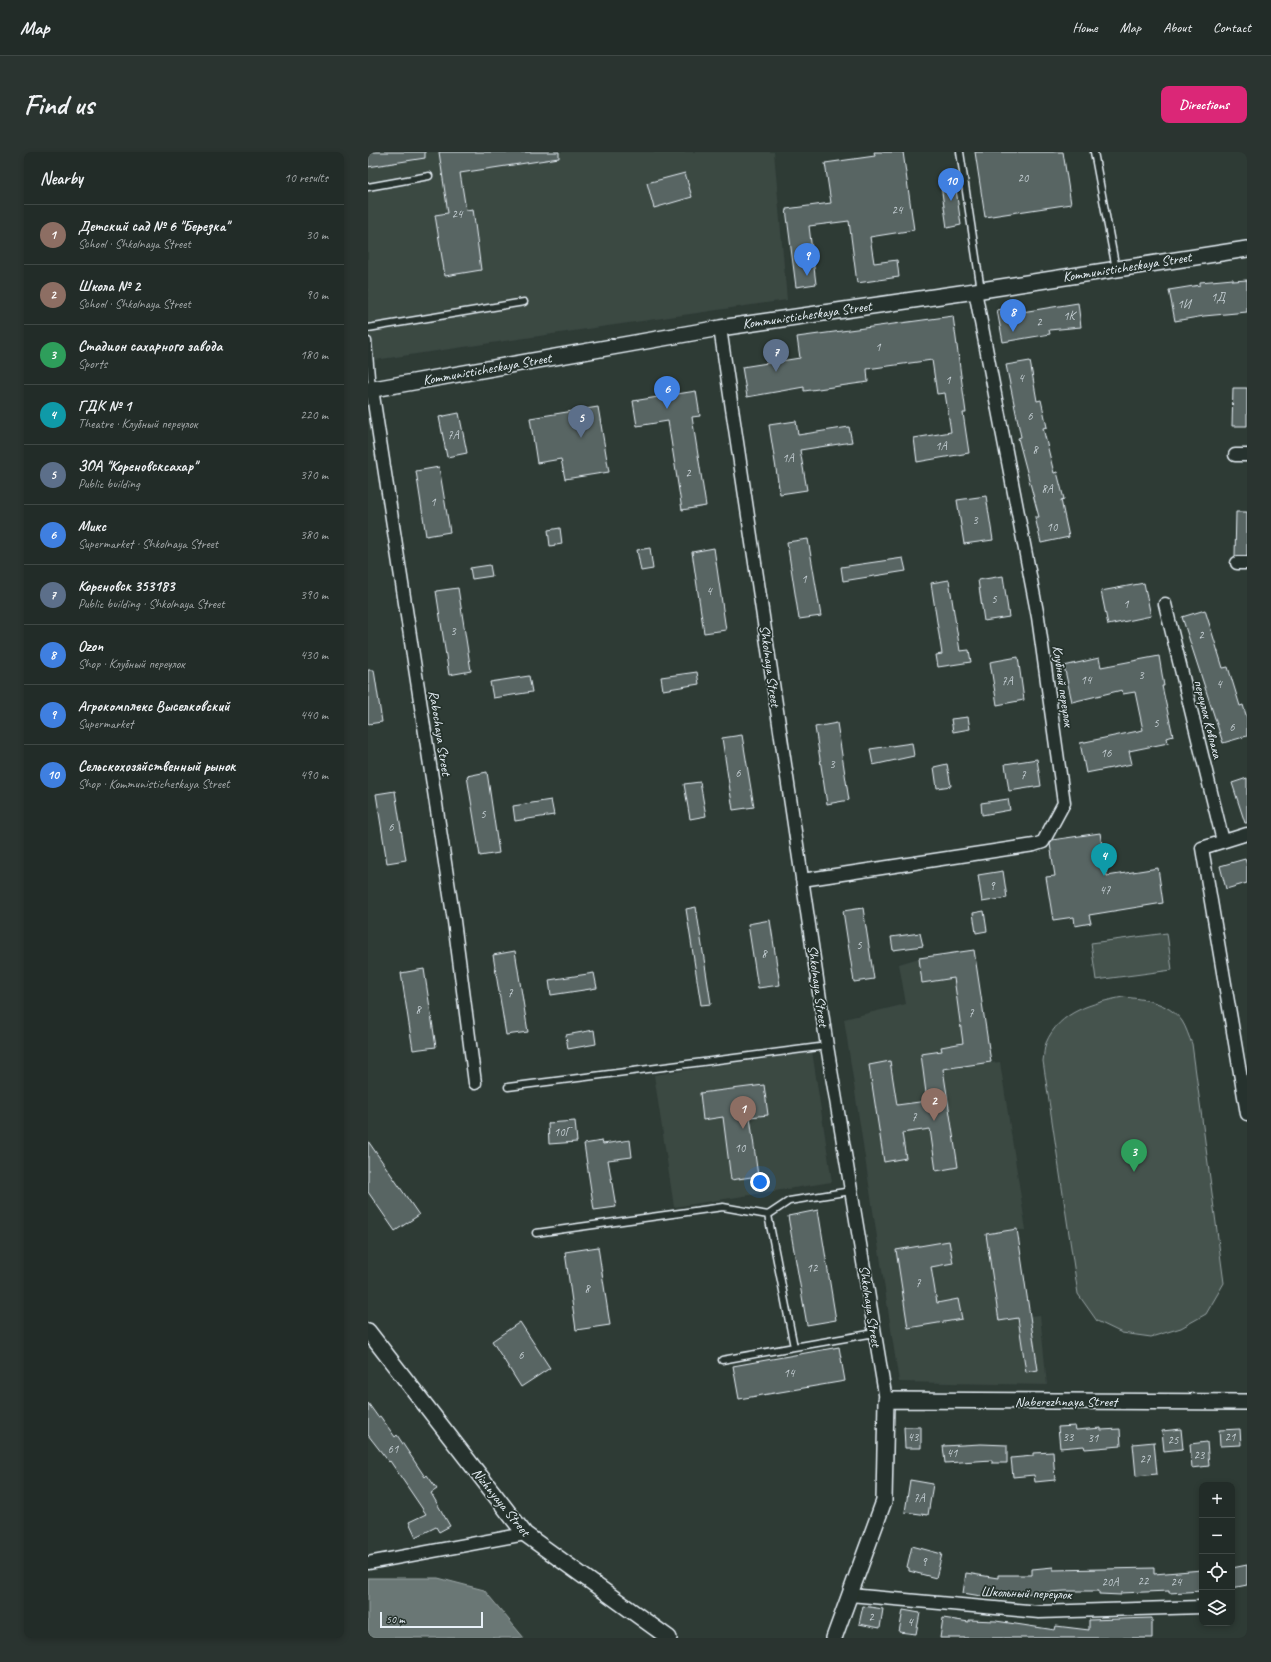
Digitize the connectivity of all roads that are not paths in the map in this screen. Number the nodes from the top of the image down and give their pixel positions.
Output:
1 (960, 152) edge
2 (1094, 152) edge
3 (429, 176) dead end
4 (368, 187) edge
5 (1247, 249) edge
6 (1116, 269) junction
7 (978, 291) junction
8 (524, 302) dead end
9 (368, 328) edge
10 (720, 328) junction
11 (368, 341) edge
12 (370, 389) edge
13 (1235, 455) dead end
14 (1247, 455) edge
15 (1165, 604) dead end
16 (1247, 834) edge
17 (1223, 841) junction
18 (802, 880) junction
19 (827, 1046) junction
20 (475, 1083) dead end
21 (508, 1087) dead end
22 (1247, 1114) edge
23 (851, 1191) junction
24 (768, 1215) junction
25 (536, 1233) dead end
26 (368, 1331) edge
27 (875, 1333) junction
28 (794, 1347) junction
29 (722, 1360) dead end
30 (886, 1400) junction
31 (1247, 1402) edge
32 (525, 1534) junction
33 (368, 1563) edge
34 (850, 1595) junction
35 (1199, 1607) edge
36 (668, 1638) edge
37 (834, 1638) edge

1 - 7 lane
2 - 6 lane
3 - 4 lane
5 - 6 street, Kommunisticheskaya Street
6 - 7 street, Kommunisticheskaya Street
7 - 10 street, Kommunisticheskaya Street
7 - 18 street, Клубный переулок
8 - 9 lane
10 - 12 street, Kommunisticheskaya Street
10 - 18 street, Shkolnaya Street
11 - 12 lane
12 - 20 street, Rabochaya Street
13 - 14 street
15 - 17 street, переулок Ковпака
16 - 17 street
17 - 22 street
18 - 19 street, Shkolnaya Street
19 - 21 lane
19 - 23 street, Shkolnaya Street
23 - 24 lane
23 - 27 street, Shkolnaya Street
24 - 25 lane
24 - 28 lane
26 - 32 street, Nizhnyaya Street
27 - 28 lane
27 - 30 street, Shkolnaya Street
28 - 29 lane
30 - 31 street, Naberezhnaya Street
30 - 34 street, Shkolnaya Street
32 - 33 street
32 - 36 street, Nizhnyaya Street
34 - 35 street, Школьный переулок
34 - 37 street, Shkolnaya Street

